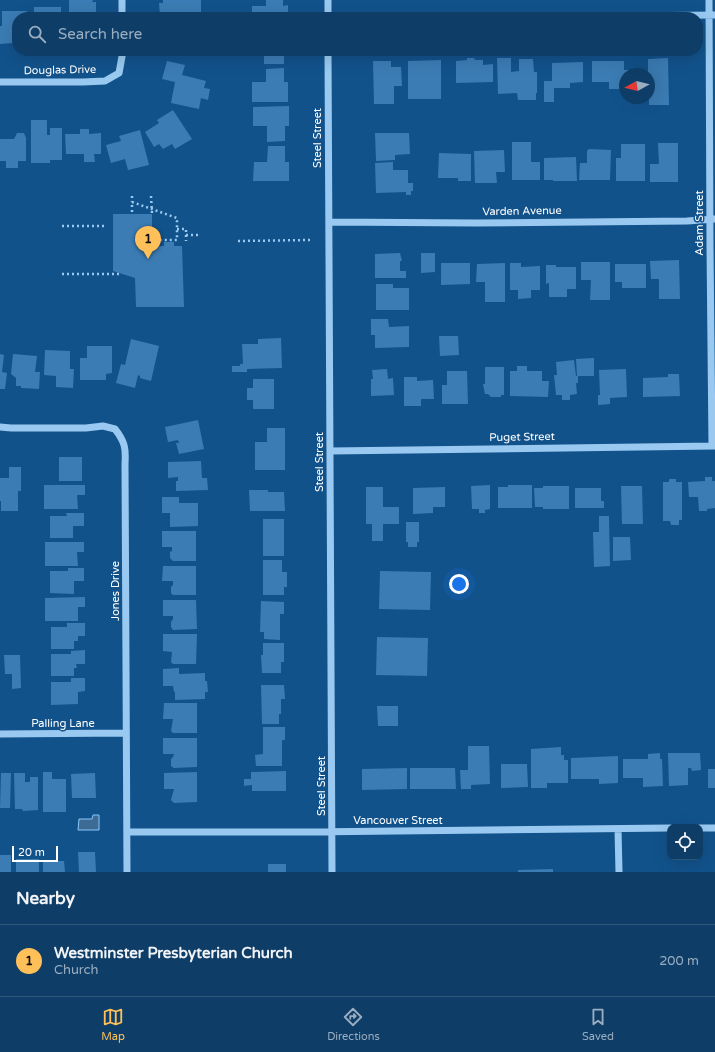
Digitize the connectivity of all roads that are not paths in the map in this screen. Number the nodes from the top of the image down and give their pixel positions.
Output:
1 (122, 0) edge
2 (328, 0) edge
3 (709, 0) edge
4 (122, 12) edge
5 (328, 12) edge
6 (712, 15) edge
7 (122, 56) edge
8 (328, 56) edge
9 (0, 82) edge
10 (712, 219) edge
11 (329, 222) junction
12 (0, 428) edge
13 (713, 446) edge
14 (330, 450) junction
15 (126, 733) junction
16 (0, 734) edge
17 (667, 828) edge
18 (703, 828) edge
19 (715, 828) edge
20 (618, 829) junction
21 (127, 832) junction
22 (332, 832) junction
23 (127, 872) edge
24 (332, 872) edge
25 (619, 872) edge

1 - 4 street
2 - 5 street
3 - 6 street, Adam Street
6 - 10 street, Adam Street
7 - 9 street, Douglas Drive
8 - 11 street, Steel Street
10 - 11 street, Varden Avenue
10 - 13 street, Adam Street
11 - 14 street, Steel Street
12 - 15 street, Jones Drive
13 - 14 street, Puget Street
14 - 22 street, Steel Street
15 - 16 street, Palling Lane
15 - 21 street, Jones Drive
17 - 20 street, Vancouver Street
18 - 19 street
20 - 22 street, Vancouver Street
20 - 25 street
21 - 22 street, Vancouver Street
21 - 23 street, Jones Drive
22 - 24 street, Steel Street

